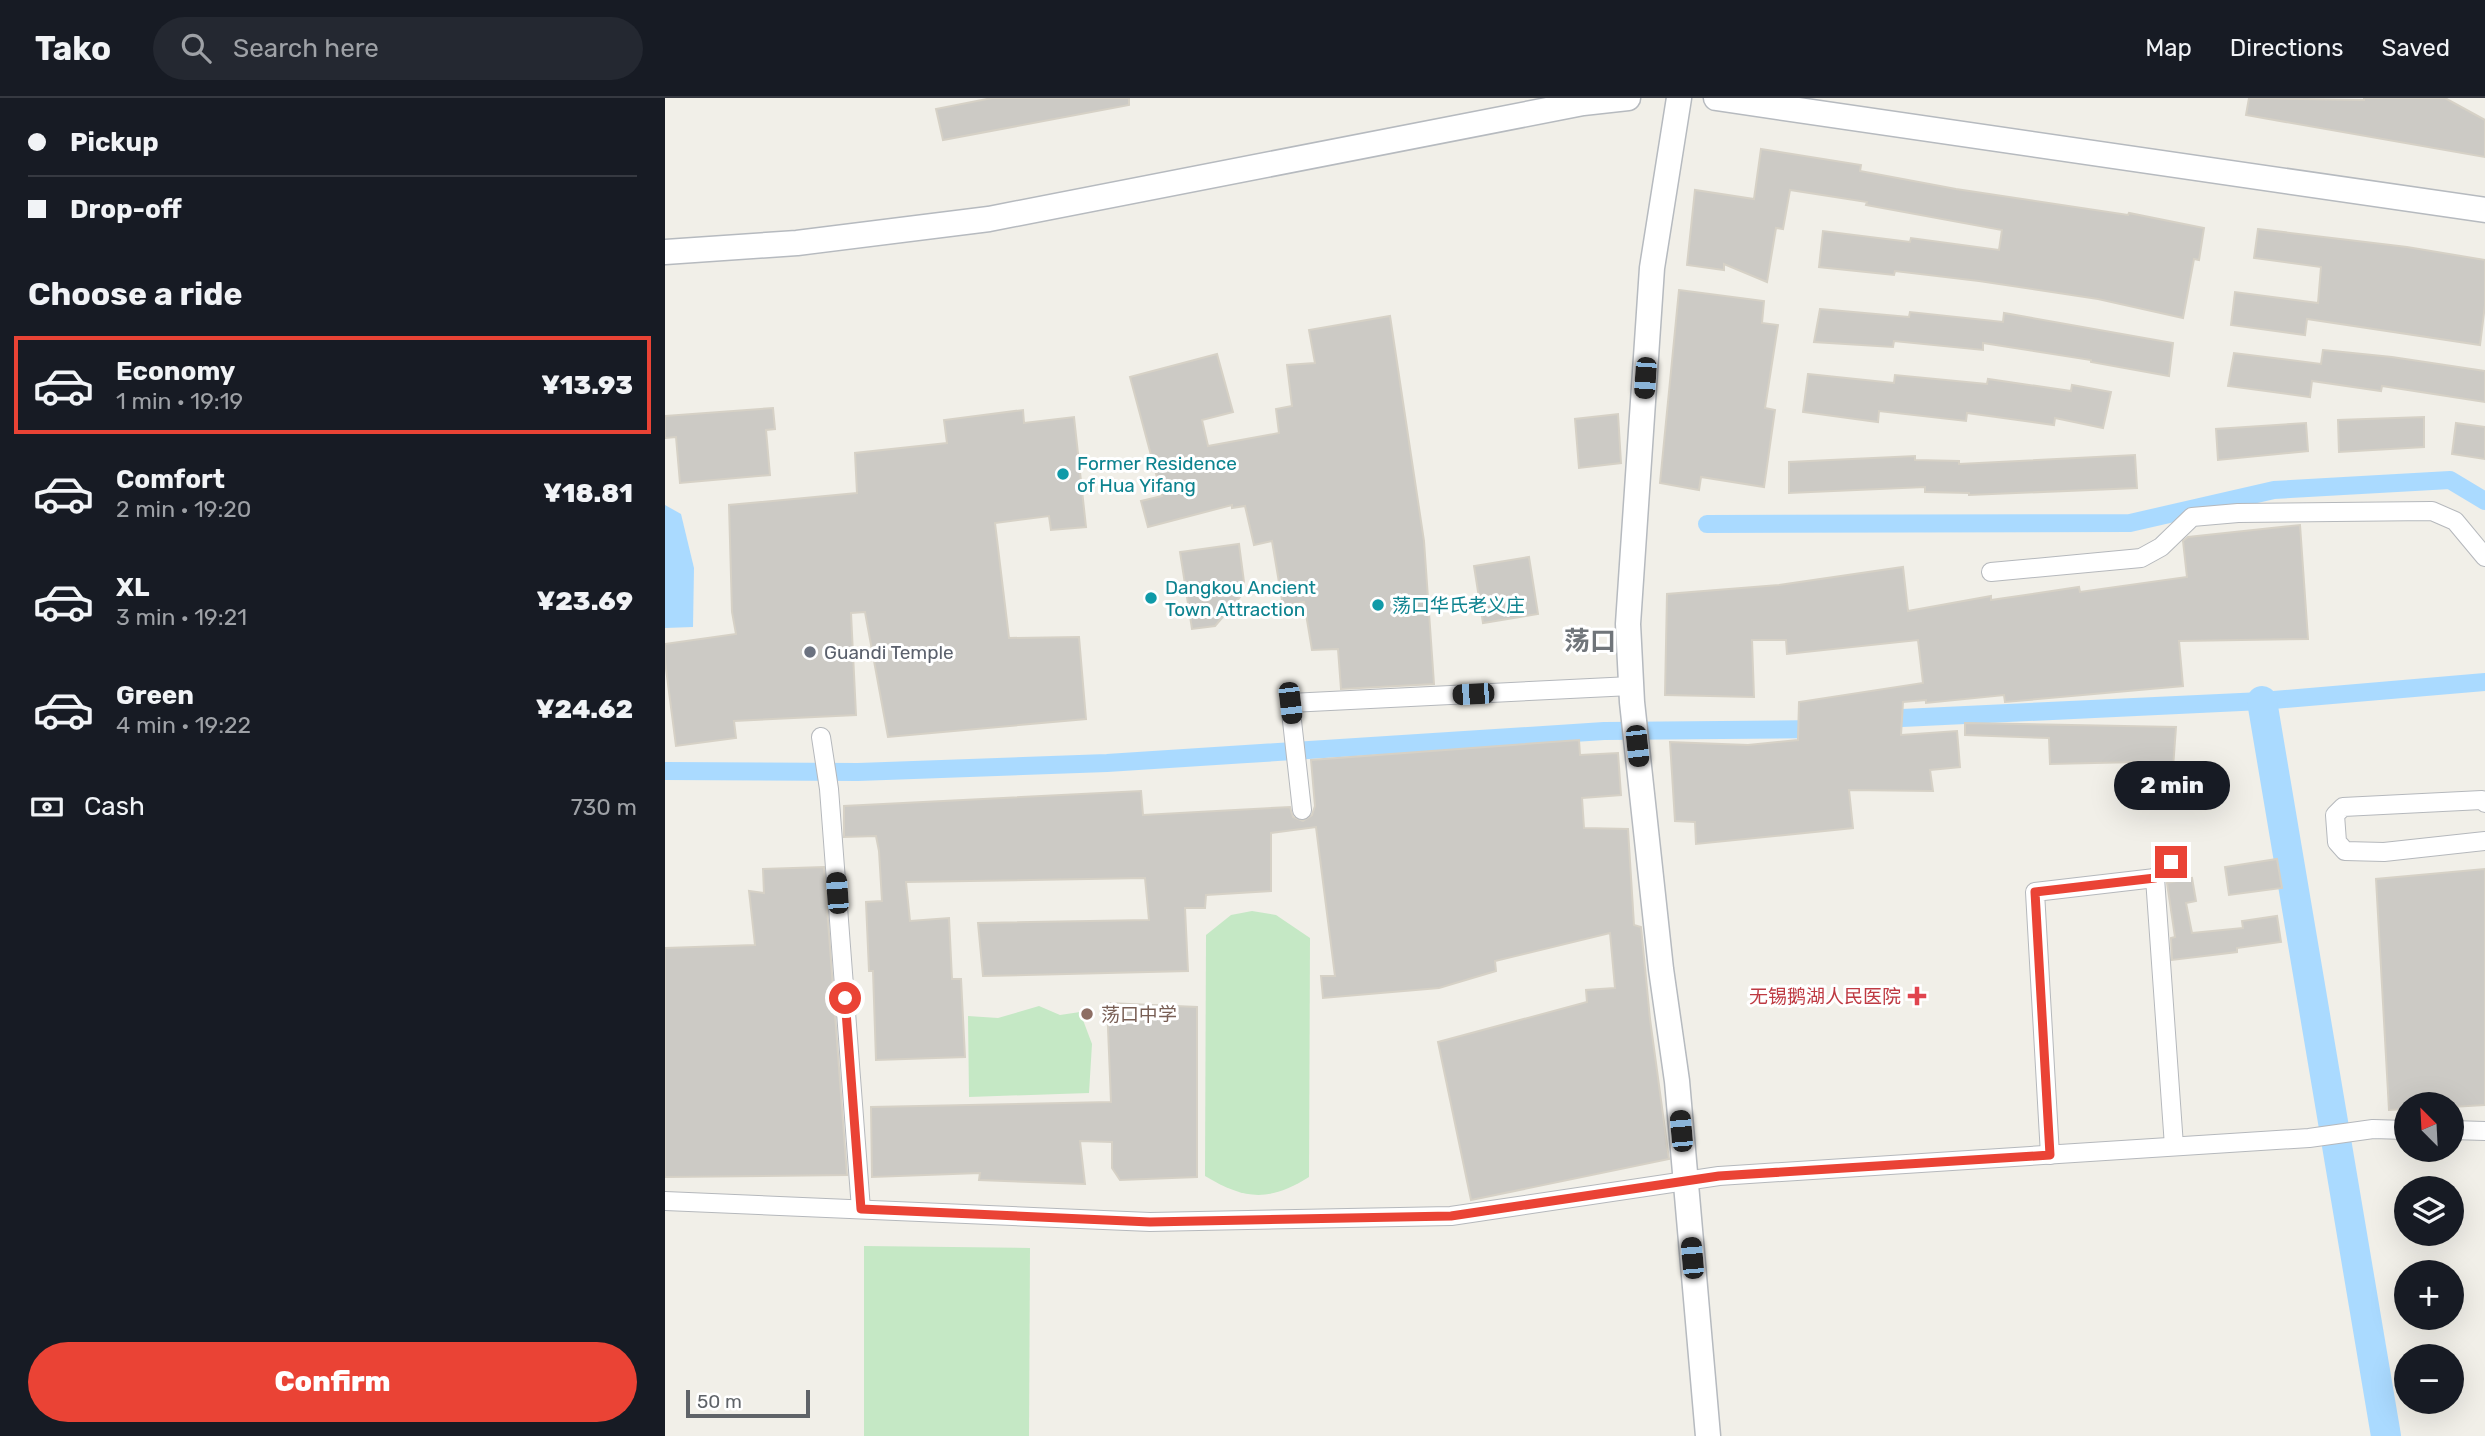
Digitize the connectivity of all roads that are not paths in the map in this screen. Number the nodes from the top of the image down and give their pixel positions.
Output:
1 (1628, 98) edge
2 (1679, 98) edge
3 (1716, 98) edge
4 (2485, 210) edge
5 (665, 251) edge
6 (2485, 557) edge
7 (1991, 572) dead end
8 (1632, 694) junction
9 (821, 737) dead end
10 (2485, 803) edge
11 (1302, 810) dead end
12 (2485, 841) edge
13 (2171, 862) dead end
14 (2155, 878) junction
15 (2394, 1130) edge
16 (2464, 1130) edge
17 (2485, 1131) edge
18 (2174, 1146) junction
19 (2050, 1155) junction
20 (1686, 1181) junction
21 (665, 1201) edge
22 (861, 1209) junction
23 (1708, 1436) edge

1 - 5 street
2 - 8 street
3 - 4 street
6 - 7 street
8 - 11 street
8 - 20 street
9 - 22 street
10 - 12 street
13 - 14 street
14 - 18 street
14 - 19 street
15 - 18 street
16 - 17 street
18 - 19 street
19 - 20 street
20 - 22 street
20 - 23 street
21 - 22 street

